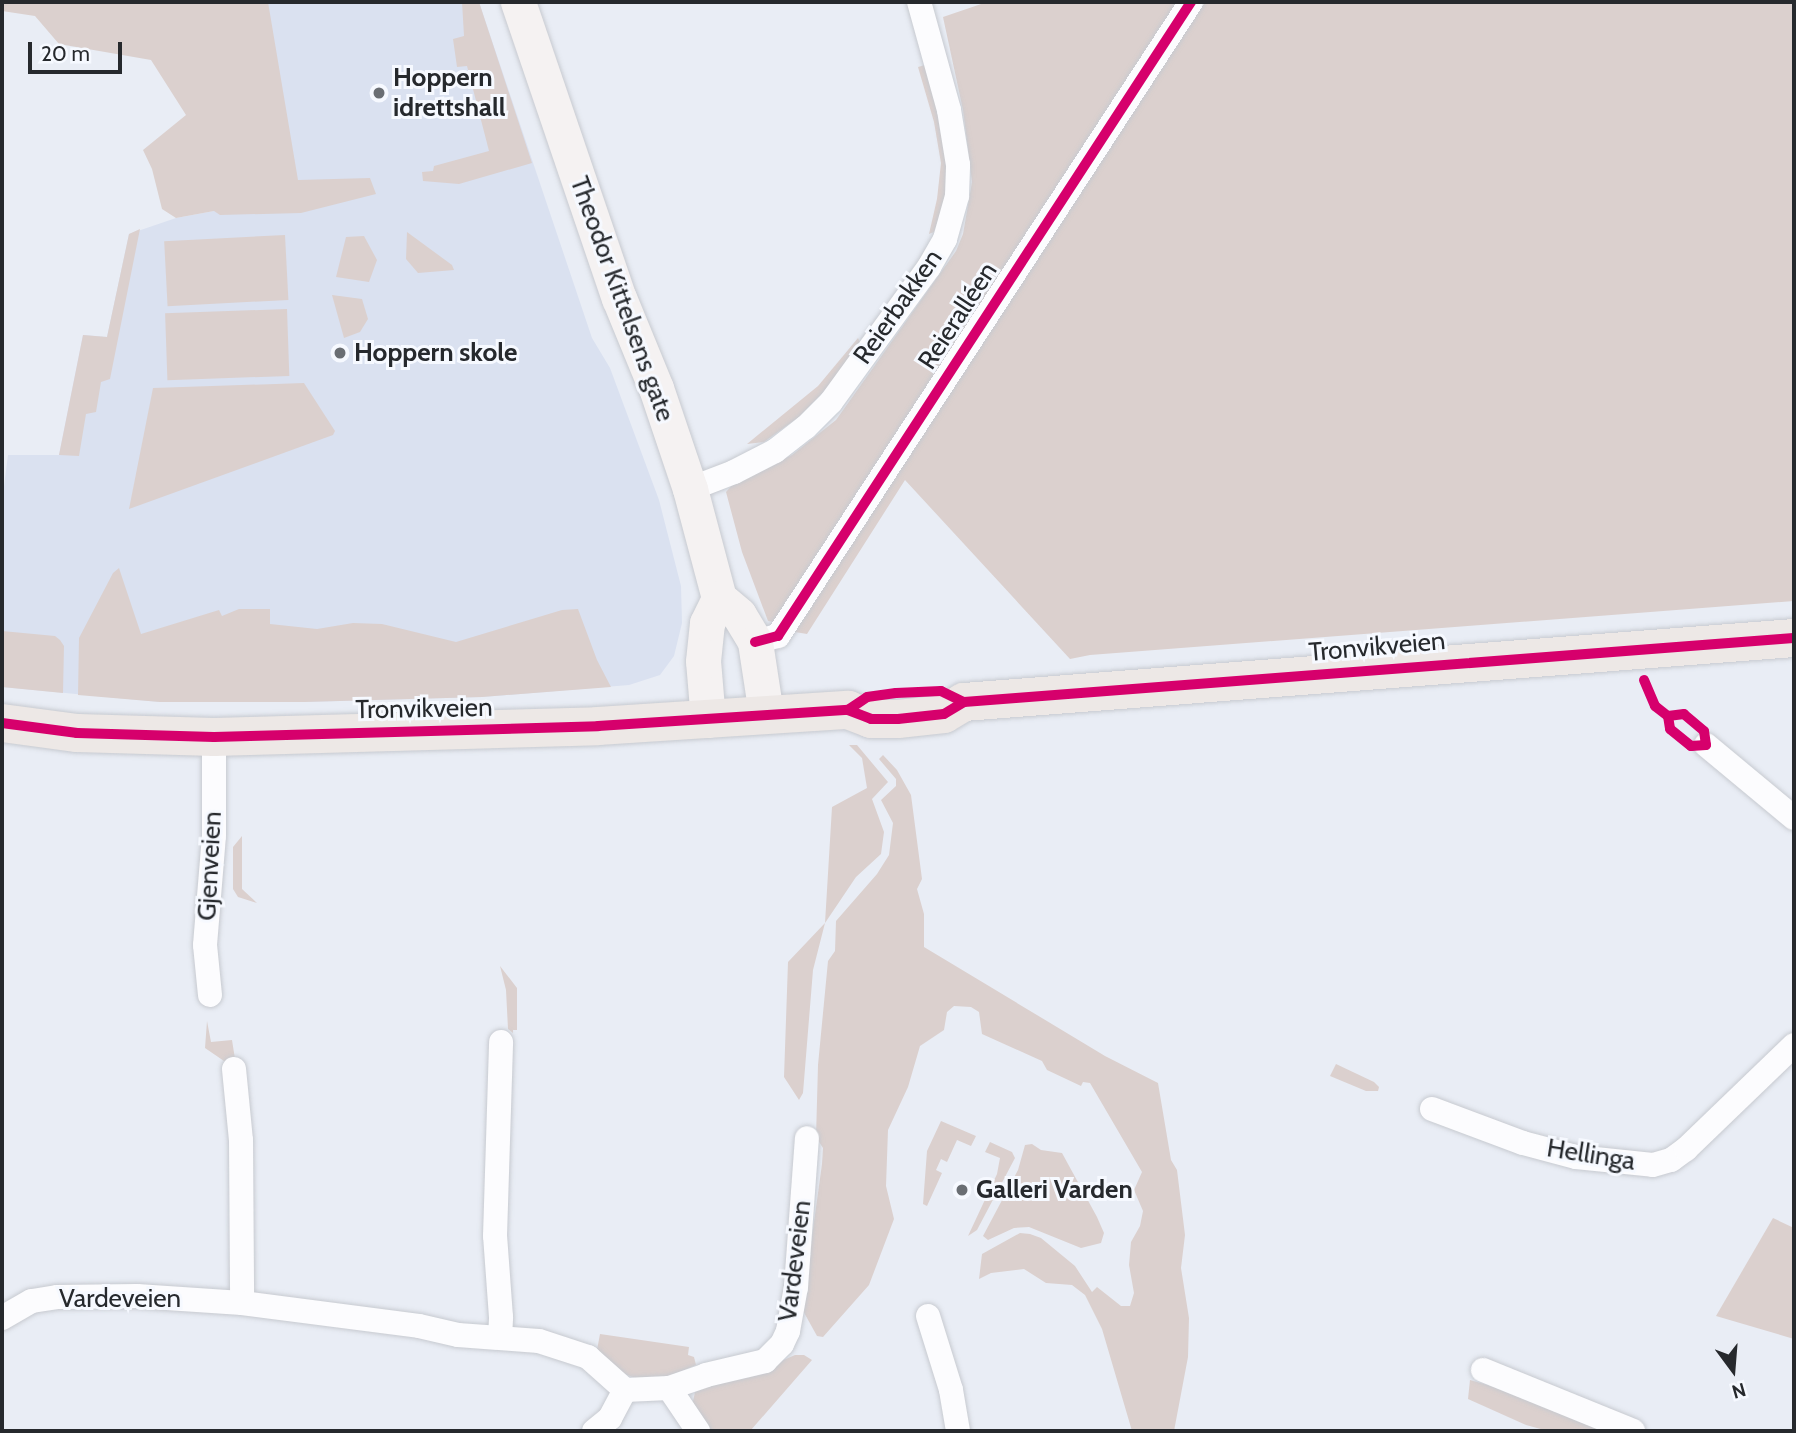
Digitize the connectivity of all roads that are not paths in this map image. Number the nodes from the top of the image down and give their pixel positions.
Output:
1 (518, 2) edge
2 (919, 2) edge
3 (1191, 2) edge
4 (690, 489) junction
5 (719, 598) junction
6 (1794, 638) edge
7 (755, 642) junction
8 (766, 714) junction
9 (708, 720) junction
10 (2, 723) edge
11 (214, 737) junction
12 (1706, 745) dead end
13 (1794, 818) edge
14 (210, 995) dead end
15 (501, 1042) dead end
16 (1794, 1045) edge
17 (234, 1069) dead end
18 (1432, 1109) dead end
19 (807, 1138) dead end
20 (242, 1303) junction
21 (928, 1316) dead end
22 (2, 1318) edge
23 (500, 1338) junction
24 (1483, 1370) dead end
25 (669, 1388) junction
26 (625, 1390) junction
27 (594, 1431) edge
28 (698, 1431) edge
29 (958, 1431) edge
30 (1633, 1431) edge

1 - 4 street, Theodor Kittelsens gate
2 - 4 street, Reierbakken
3 - 7 street, Reieralléen
4 - 5 street, Theodor Kittelsens gate
5 - 7 street
5 - 9 street
6 - 8 main road, Tronvikveien
7 - 8 street
8 - 9 main road, Tronvikveien
9 - 11 main road, Tronvikveien
10 - 11 main road, Tronvikveien
11 - 14 street, Gjenveien
12 - 13 street
15 - 23 street
16 - 18 street, Hellinga
17 - 20 street
19 - 25 street, Vardeveien
20 - 22 street, Vardeveien
20 - 23 street, Vardeveien
21 - 29 street
23 - 26 street, Vardeveien
24 - 30 street
25 - 26 street, Vardeveien
25 - 28 street
26 - 27 street

